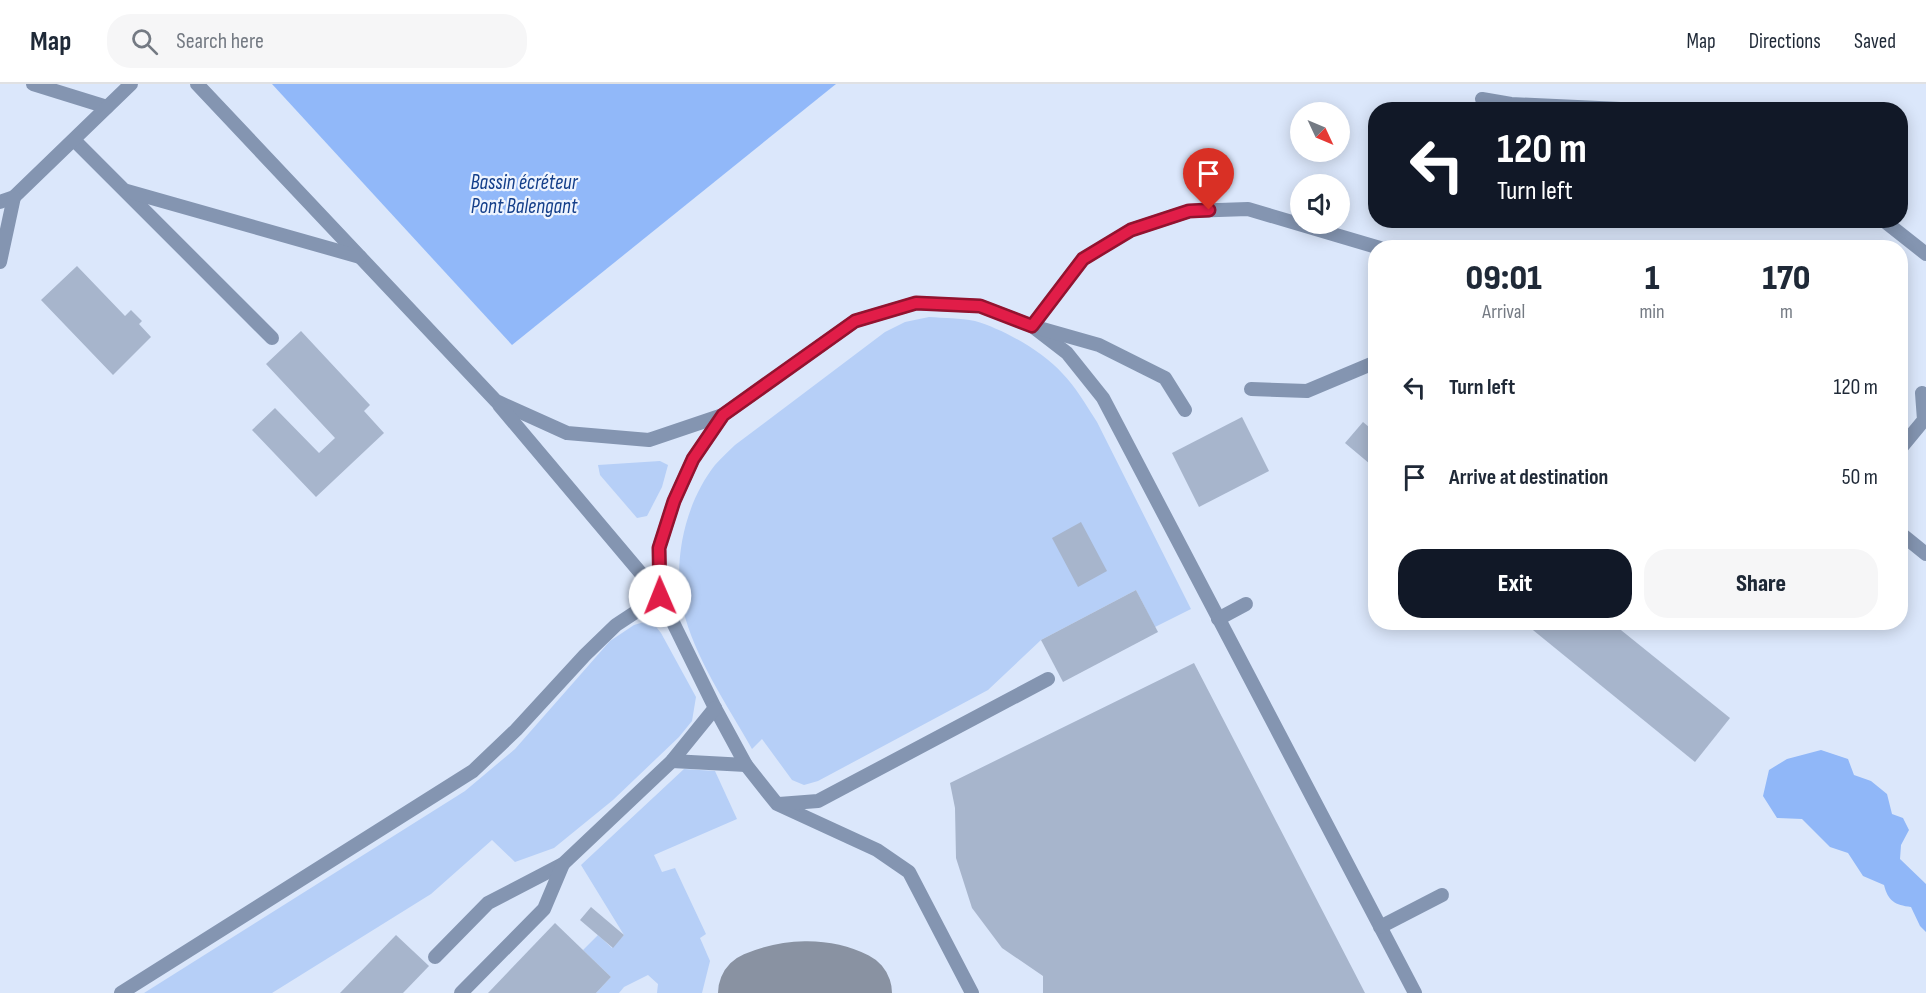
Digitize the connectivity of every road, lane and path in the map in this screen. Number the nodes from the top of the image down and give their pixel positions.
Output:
1 (33, 84) edge
2 (131, 84) edge
3 (197, 84) edge
4 (56, 88) edge
5 (1482, 99) dead end
6 (1499, 102) edge
7 (107, 107) junction
8 (74, 140) junction
9 (125, 191) junction
10 (14, 197) junction
11 (0, 202) edge
12 (1893, 228) edge
13 (1368, 244) edge
14 (1926, 254) edge
15 (361, 258) junction
16 (0, 262) edge
17 (1032, 326) junction
18 (272, 338) dead end
19 (1368, 365) edge
20 (1251, 389) dead end
21 (1922, 393) dead end
22 (496, 401) junction
23 (1185, 410) dead end
24 (723, 415) junction
25 (1908, 439) edge
26 (1908, 539) edge
27 (1926, 554) edge
28 (660, 596) junction
29 (1246, 604) dead end
30 (1218, 619) junction
31 (1048, 680) dead end
32 (715, 708) junction
33 (672, 761) junction
34 (746, 765) junction
35 (777, 804) junction
36 (563, 864) junction
37 (1442, 895) dead end
38 (1380, 927) junction
39 (435, 957) dead end
40 (121, 993) edge
41 (461, 993) edge
42 (972, 993) edge
43 (1415, 993) edge

1 - 4 lane
2 - 7 lane
3 - 15 lane
4 - 7 lane
5 - 6 lane
7 - 8 lane
8 - 9 lane
8 - 10 lane
9 - 15 lane
9 - 18 lane
10 - 11 lane
10 - 16 lane
12 - 14 lane
13 - 17 lane
15 - 22 lane
17 - 23 lane
17 - 24 lane
17 - 30 lane
19 - 20 lane
21 - 25 lane
22 - 24 lane
22 - 28 lane
24 - 28 lane
26 - 27 lane
28 - 32 lane
28 - 40 lane
29 - 30 lane
30 - 38 lane
31 - 35 lane
32 - 33 lane
32 - 34 lane
33 - 34 lane
33 - 36 lane
34 - 35 lane
35 - 42 lane
36 - 39 lane
36 - 41 lane
37 - 38 lane
38 - 43 lane

